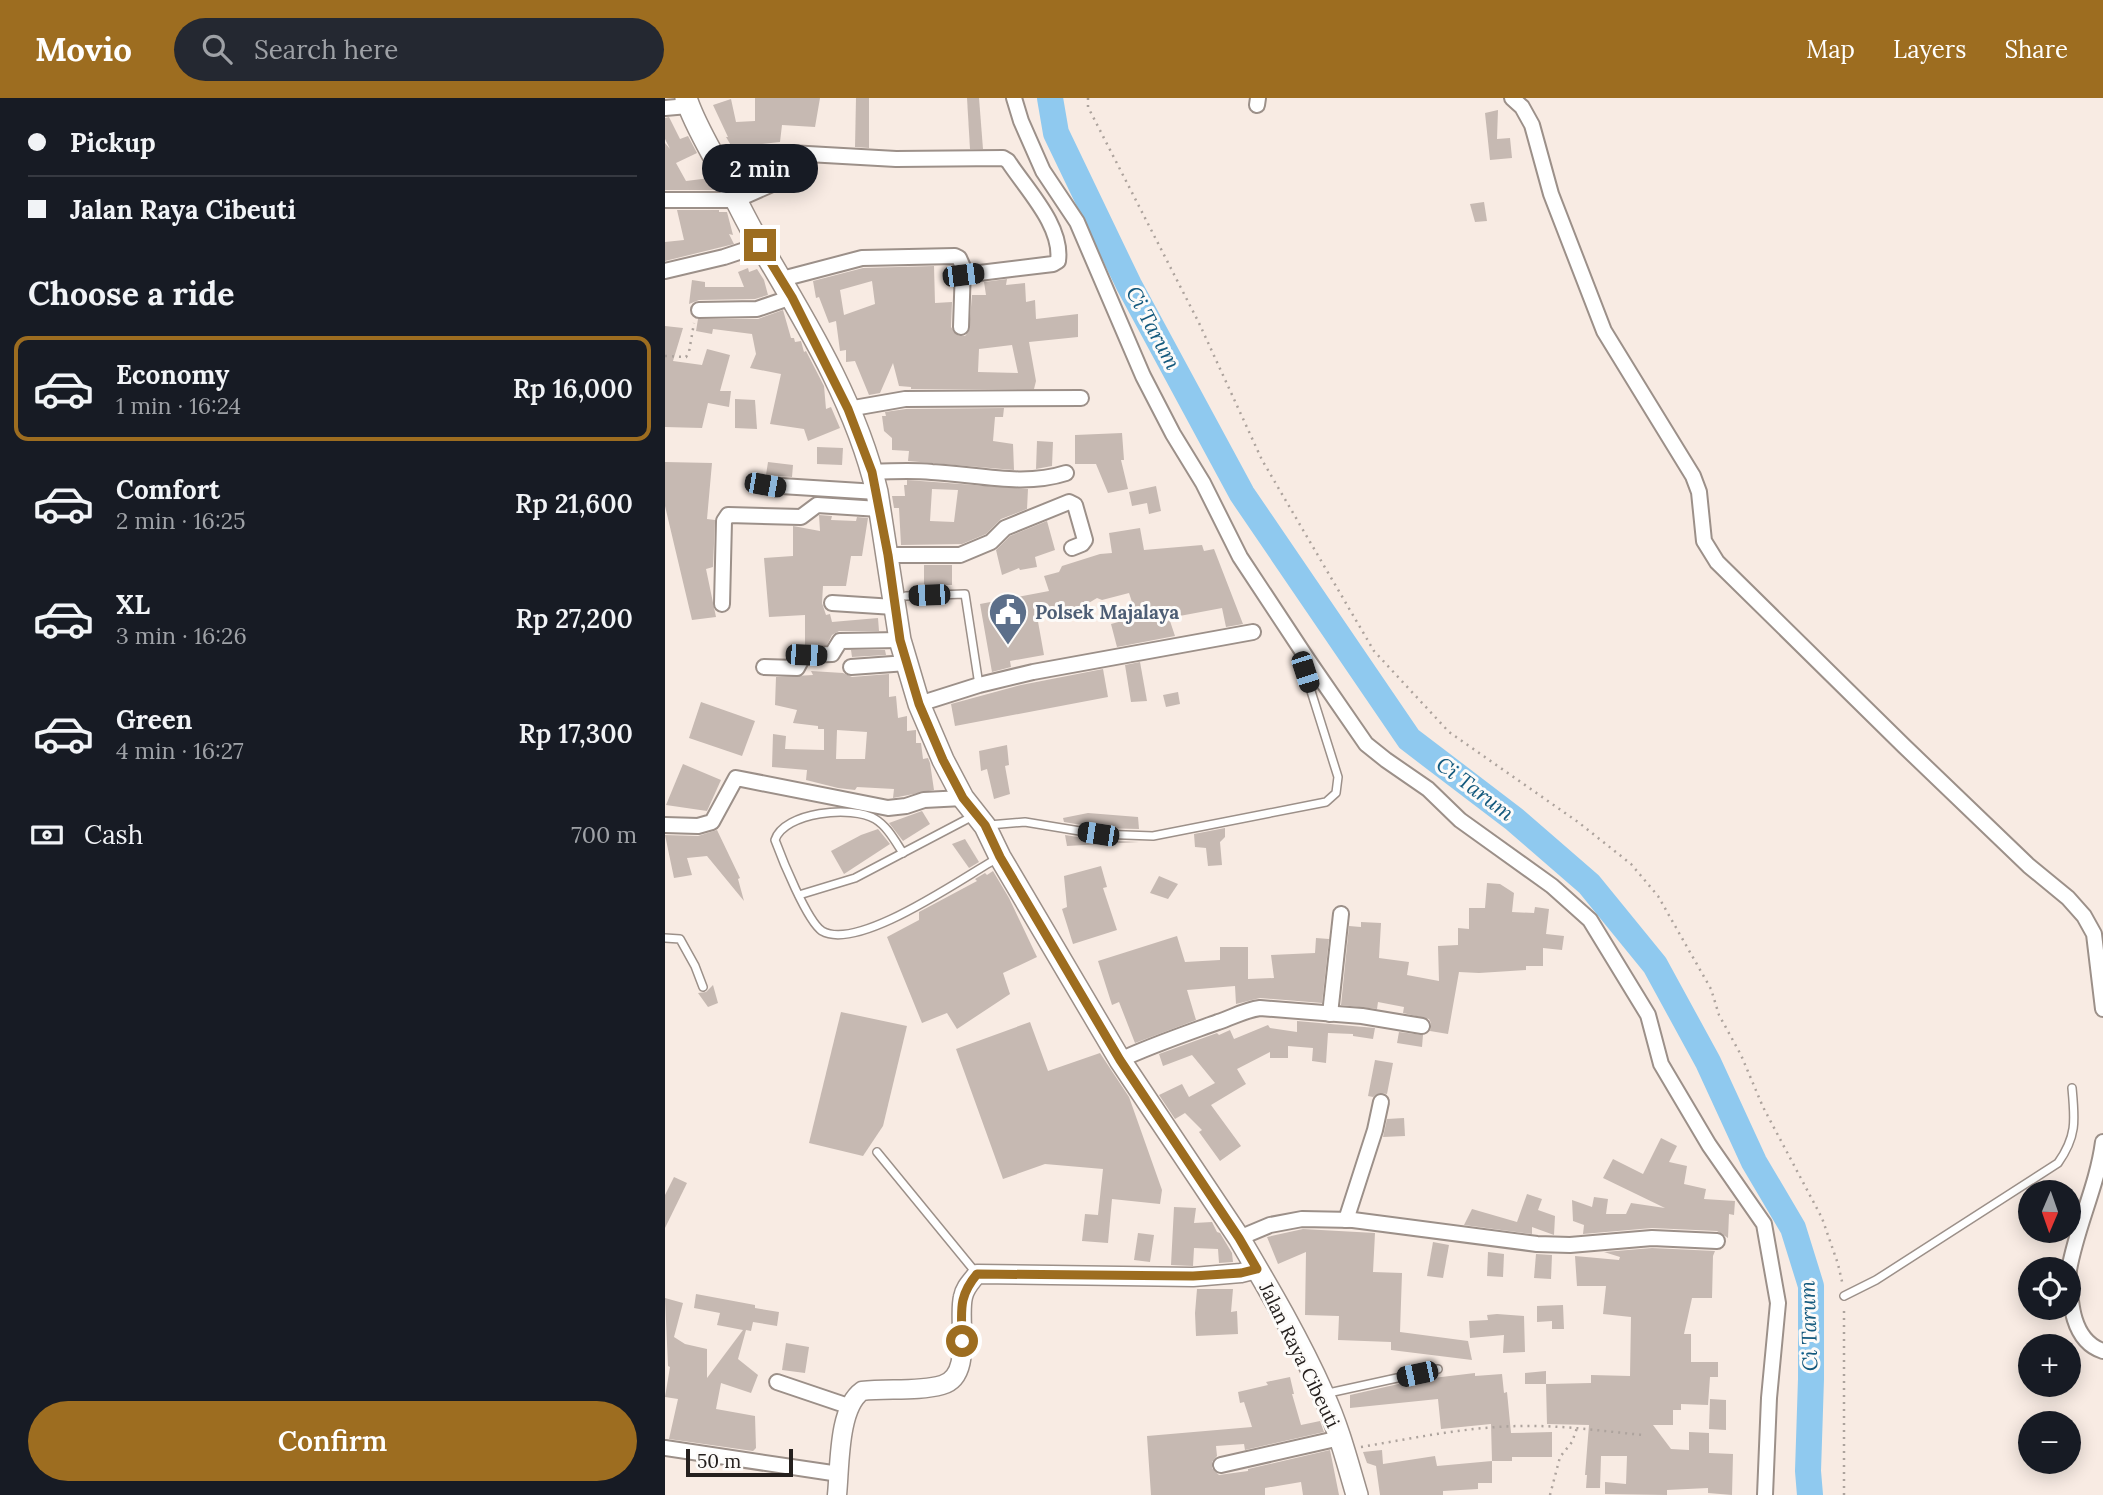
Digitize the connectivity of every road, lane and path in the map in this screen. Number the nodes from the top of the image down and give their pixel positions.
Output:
1 (1014, 98) edge
2 (1088, 98) edge
3 (1512, 98) edge
4 (687, 102) edge
5 (665, 108) edge
6 (665, 200) edge
7 (736, 200) junction
8 (760, 245) junction
9 (665, 271) edge
10 (963, 275) junction
11 (787, 288) junction
12 (699, 310) joint
13 (961, 327) dead end
14 (665, 355) edge
15 (1081, 398) dead end
16 (848, 409) junction
17 (1066, 473) dead end
18 (765, 485) dead end
19 (876, 491) junction
20 (1072, 548) dead end
21 (888, 555) junction
22 (898, 599) junction
23 (832, 603) dead end
24 (722, 604) dead end
25 (1253, 632) dead end
26 (900, 640) junction
27 (907, 663) junction
28 (764, 667) dead end
29 (851, 667) dead end
30 (1305, 672) dead end
31 (979, 685) junction
32 (919, 704) junction
33 (975, 813) junction
34 (665, 825) edge
35 (903, 853) junction
36 (1000, 857) junction
37 (799, 895) junction
38 (1341, 914) dead end
39 (665, 938) edge
40 (703, 987) dead end
41 (2103, 998) edge
42 (2103, 1009) edge
43 (1330, 1014) junction
44 (1422, 1027) dead end
45 (1120, 1060) junction
46 (2072, 1088) dead end
47 (1381, 1102) dead end
48 (2103, 1142) edge
49 (877, 1152) dead end
50 (2101, 1172) edge
51 (1346, 1220) junction
52 (1239, 1238) junction
53 (1717, 1241) dead end
54 (2072, 1257) edge
55 (1257, 1269) junction
56 (977, 1274) junction
57 (1844, 1296) junction
58 (2076, 1320) edge
59 (2103, 1351) edge
60 (1437, 1369) dead end
61 (777, 1382) dead end
62 (1324, 1395) junction
63 (848, 1406) junction
64 (1577, 1428) junction
65 (1643, 1435) dead end
66 (1342, 1444) junction
67 (665, 1448) edge
68 (1221, 1465) dead end
69 (839, 1474) junction
70 (837, 1495) edge
71 (1357, 1495) edge
72 (1550, 1495) edge
73 (1765, 1495) edge
74 (1843, 1495) edge

1 - 73 street
2 - 57 path
3 - 41 street
4 - 5 street
4 - 7 main road, Jalan Raya Cibeuti
6 - 7 street
7 - 8 main road, Jalan Raya Cibeuti
7 - 10 street
8 - 9 street
8 - 11 main road, Jalan Raya Cibeuti
10 - 11 street
10 - 13 street
11 - 12 street
11 - 16 main road, Jalan Raya Cibeuti
12 - 14 path
15 - 16 street
16 - 19 main road, Jalan Raya Cibeuti
17 - 19 street
18 - 19 street
19 - 21 main road, Jalan Raya Cibeuti
19 - 24 street
20 - 21 street
21 - 22 main road, Jalan Raya Cibeuti
22 - 23 street
22 - 26 main road, Jalan Raya Cibeuti
22 - 31 lane
25 - 31 street
26 - 27 main road, Jalan Raya Cibeuti
26 - 28 street
27 - 29 street
27 - 32 main road, Jalan Raya Cibeuti
30 - 33 lane
31 - 32 street
32 - 33 main road, Jalan Raya Cibeuti
33 - 34 street
33 - 35 lane
33 - 36 main road, Jalan Raya Cibeuti
35 - 37 lane
35 - 37 lane
36 - 37 lane
36 - 45 main road, Jalan Raya Cibeuti
38 - 43 street
39 - 40 lane
41 - 42 street
43 - 44 street
43 - 45 street
45 - 52 main road, Jalan Raya Cibeuti
46 - 57 lane
47 - 51 street
48 - 50 street
49 - 56 lane
50 - 54 street
51 - 52 street
51 - 53 street
52 - 55 main road, Jalan Raya Cibeuti
55 - 56 street
55 - 62 main road, Jalan Raya Cibeuti
56 - 63 street
57 - 74 path
58 - 59 street
60 - 62 lane
61 - 63 street
62 - 66 main road, Jalan Raya Cibeuti
63 - 69 street
64 - 65 path
64 - 66 path
64 - 72 path
66 - 68 street
66 - 71 main road, Jalan Raya Cibeuti
67 - 69 street
69 - 70 street

